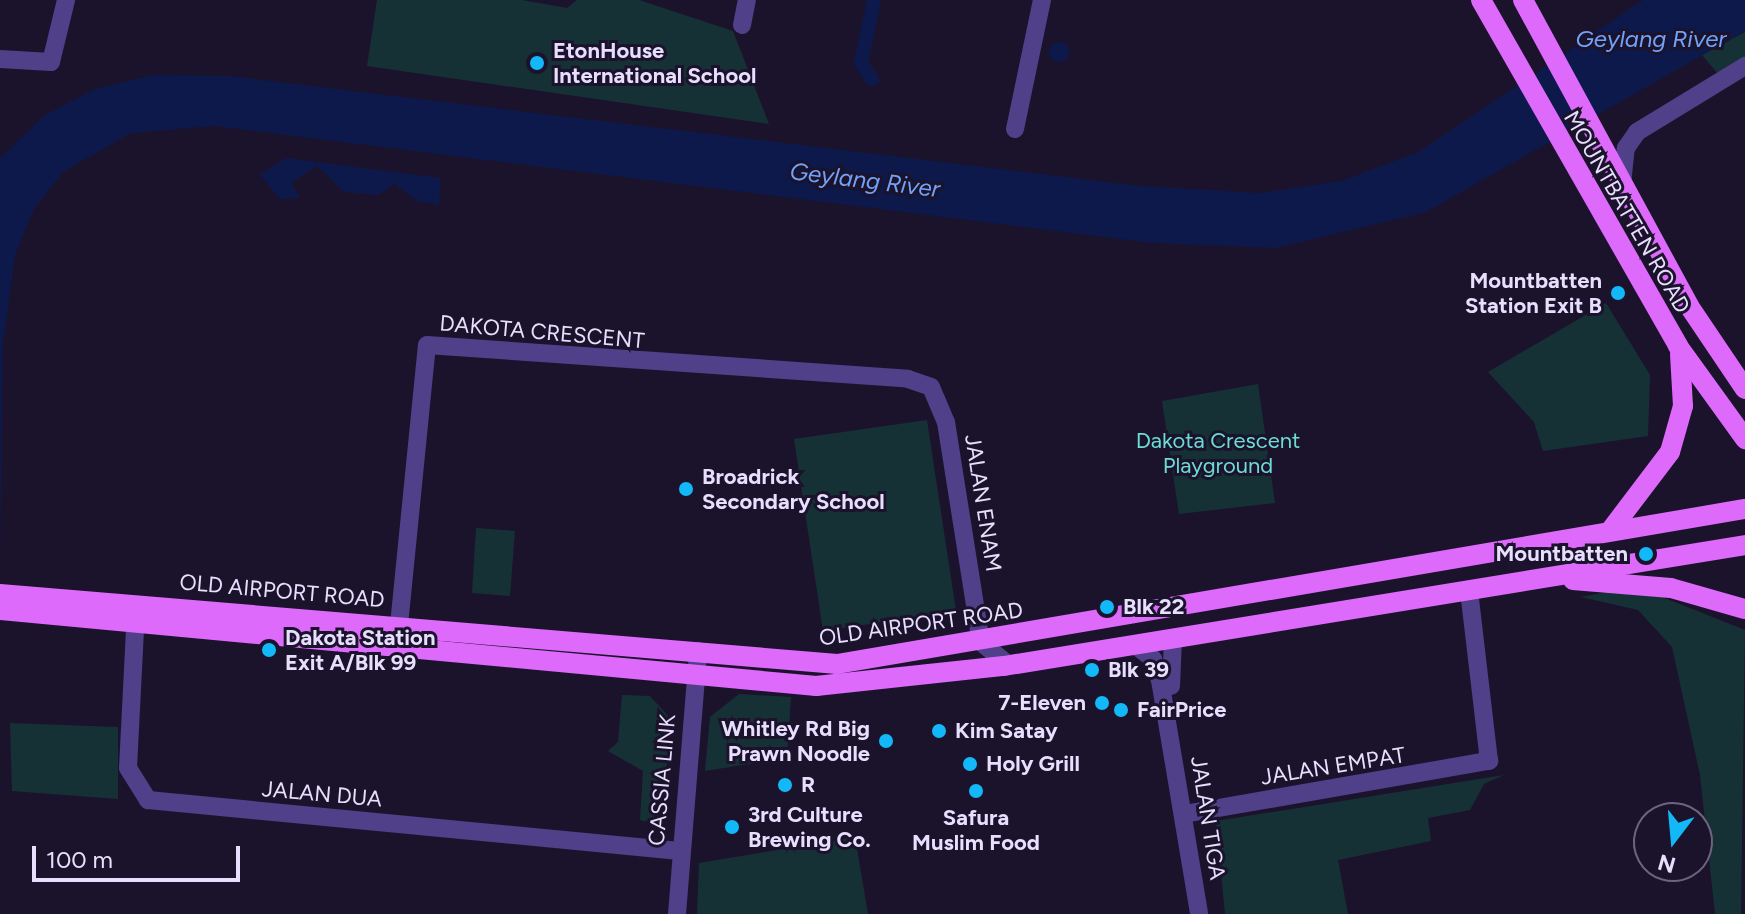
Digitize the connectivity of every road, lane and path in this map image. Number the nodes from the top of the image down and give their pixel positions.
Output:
1 (66, 0) edge
2 (747, 0) edge
3 (1042, 0) edge
4 (1481, 0) edge
5 (1523, 0) edge
6 (742, 25) dead end
7 (0, 59) edge
8 (1745, 66) edge
9 (1015, 129) dead end
10 (1622, 184) junction
11 (1678, 346) junction
12 (1738, 376) edge
13 (931, 387) joint
14 (1745, 389) edge
15 (1745, 439) edge
16 (1745, 509) edge
17 (1610, 531) junction
18 (1745, 545) edge
19 (1648, 558) junction
20 (1545, 577) junction
21 (1469, 590) junction
22 (2, 602) edge
23 (1745, 609) edge
24 (136, 612) junction
25 (399, 625) junction
26 (1173, 638) junction
27 (981, 642) junction
28 (1135, 645) junction
29 (698, 651) junction
30 (1008, 665) junction
31 (696, 673) junction
32 (1190, 813) junction
33 (680, 851) junction
34 (677, 914) edge
35 (1199, 914) edge
36 (1211, 914) edge

1 - 7 street
2 - 6 street
3 - 9 street
4 - 11 main road, MOUNTBATTEN ROAD
5 - 10 main road, MOUNTBATTEN ROAD
8 - 10 street
10 - 12 main road, MOUNTBATTEN ROAD
11 - 15 main road, MOUNTBATTEN ROAD
11 - 17 main road
12 - 14 main road, MOUNTBATTEN ROAD
13 - 25 street, DAKOTA CRESCENT
13 - 27 street, JALAN ENAM
16 - 17 main road, OLD AIRPORT ROAD
17 - 27 main road, OLD AIRPORT ROAD
18 - 19 main road, OLD AIRPORT ROAD
19 - 20 main road, OLD AIRPORT ROAD
19 - 23 main road
20 - 21 main road, OLD AIRPORT ROAD
20 - 23 main road
21 - 26 main road, OLD AIRPORT ROAD
21 - 32 street, JALAN EMPAT
22 - 24 main road, OLD AIRPORT ROAD
24 - 25 main road, OLD AIRPORT ROAD
24 - 31 main road, OLD AIRPORT ROAD
24 - 33 street, JALAN DUA
25 - 29 main road, OLD AIRPORT ROAD
26 - 28 main road, OLD AIRPORT ROAD
26 - 32 street, JALAN TIGA
27 - 29 main road, OLD AIRPORT ROAD
27 - 30 street
28 - 30 main road, OLD AIRPORT ROAD
28 - 32 street, JALAN TIGA
29 - 31 street, CASSIA LINK
30 - 31 main road, OLD AIRPORT ROAD
31 - 33 street, CASSIA LINK
32 - 35 street, JALAN TIGA
32 - 36 street, JALAN TIGA
33 - 34 street, CASSIA LINK

